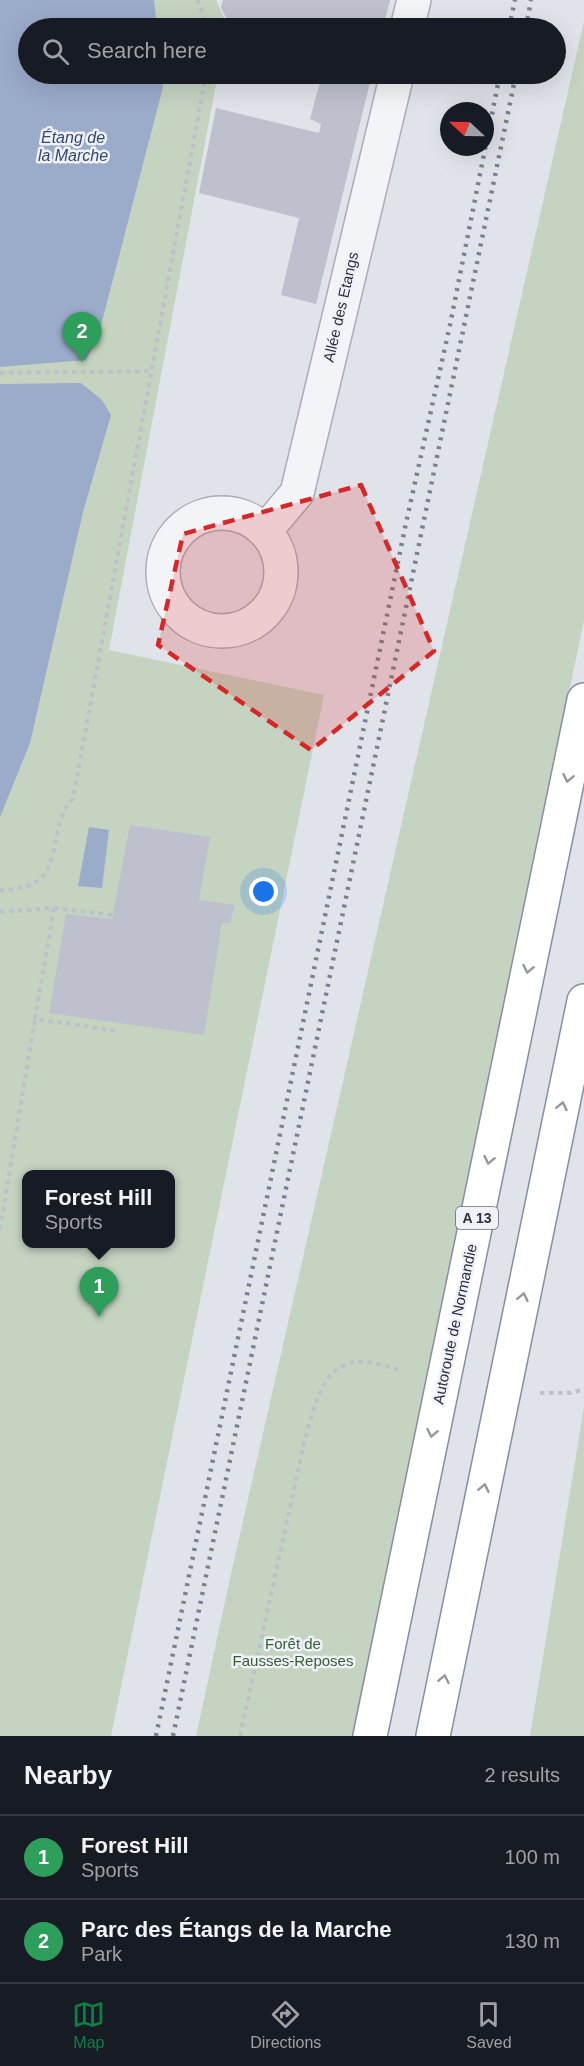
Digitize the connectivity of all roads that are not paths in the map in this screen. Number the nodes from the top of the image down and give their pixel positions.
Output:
1 (414, 0) edge
2 (410, 18) edge
3 (395, 84) edge
4 (265, 531) dead end
5 (584, 700) edge
6 (584, 1001) edge
7 (370, 1736) edge
8 (432, 1736) edge

1 - 2 lane
3 - 4 lane, Allée des Etangs
5 -> 7 highway, Autoroute de Normandie / A 13
8 -> 6 highway

